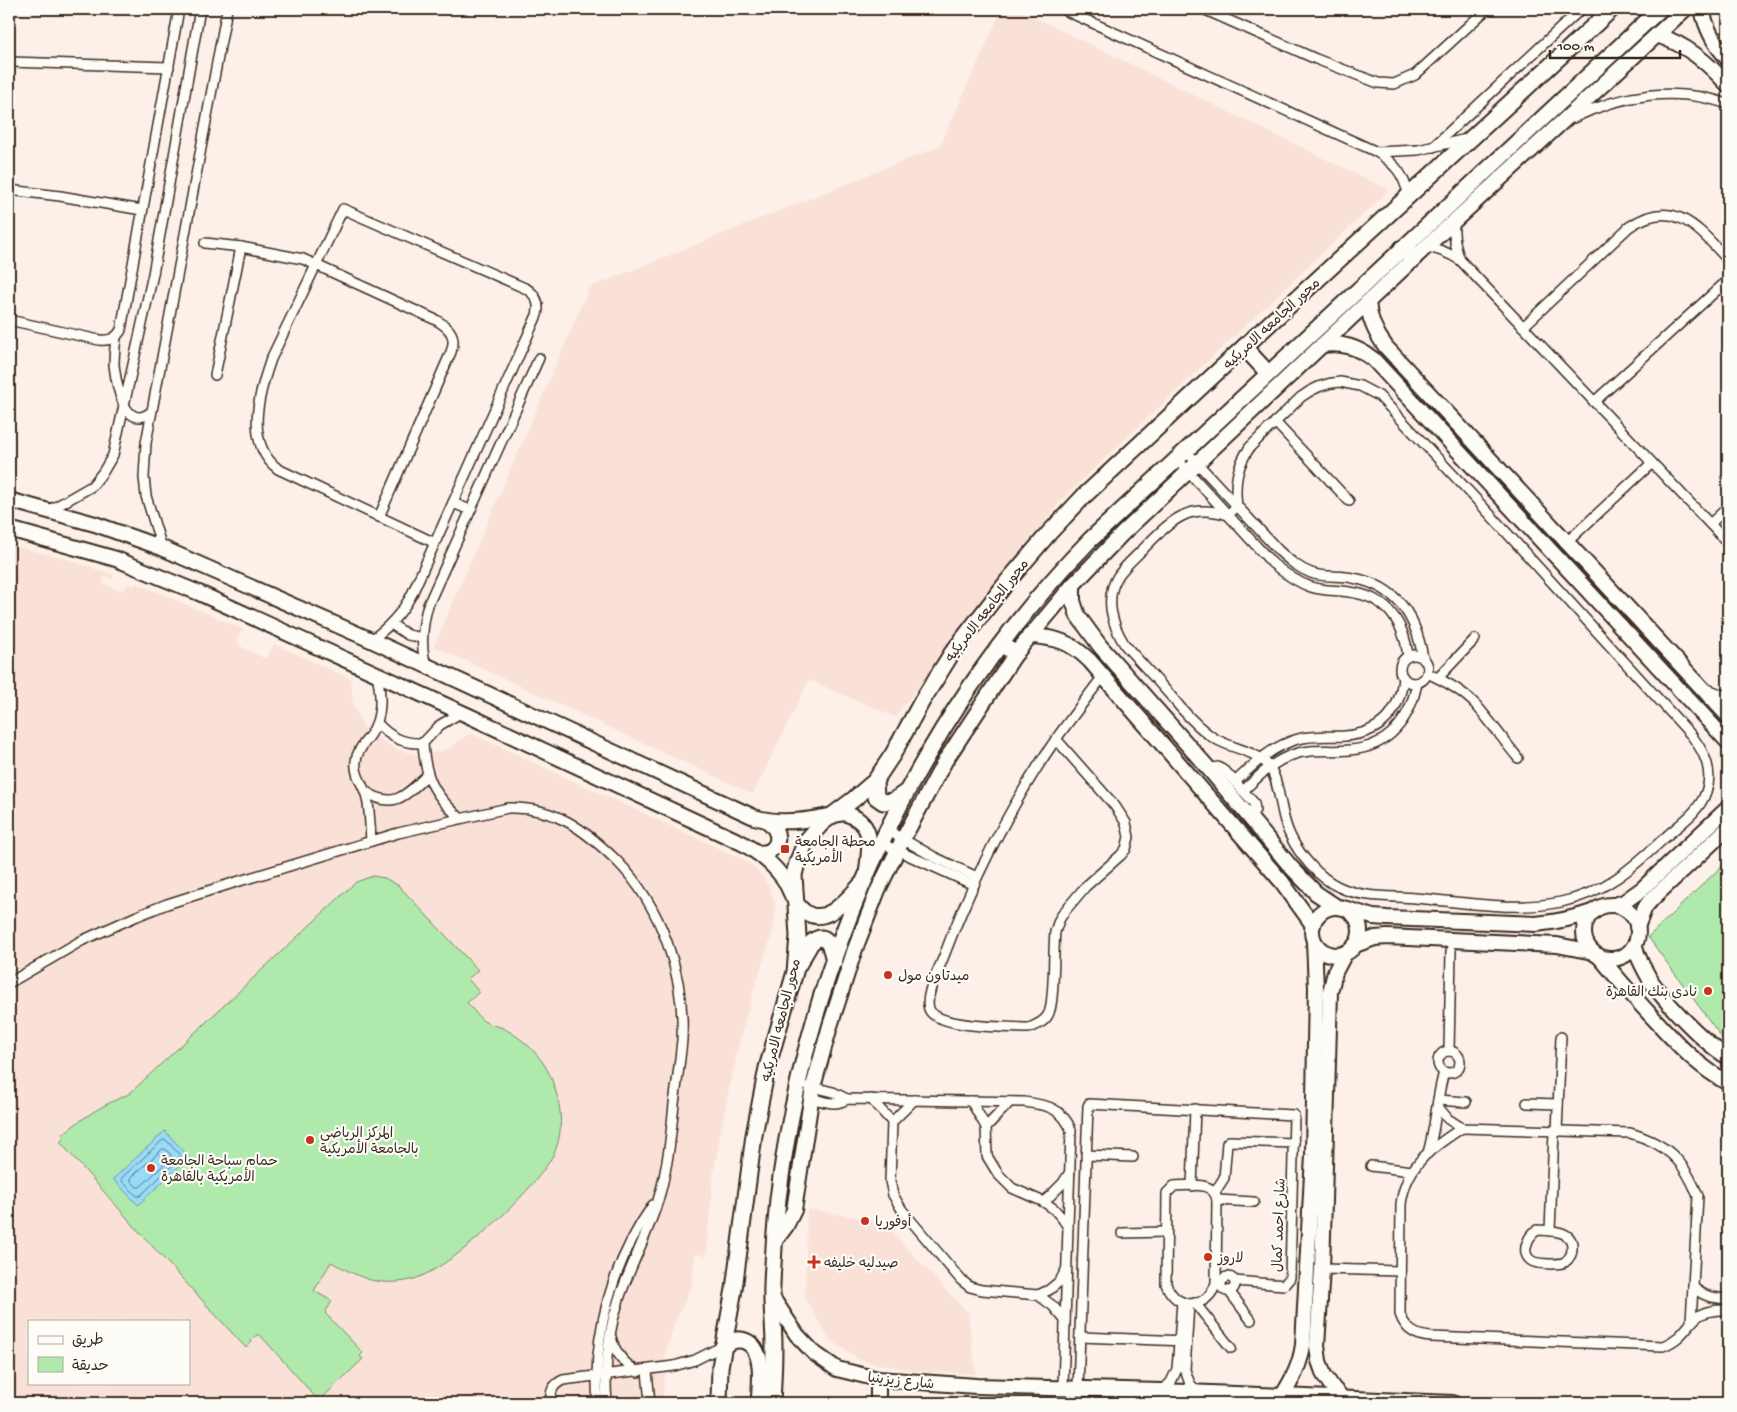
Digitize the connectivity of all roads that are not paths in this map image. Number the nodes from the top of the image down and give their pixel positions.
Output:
1 (179, 9) edge
2 (200, 9) edge
3 (227, 9) edge
4 (1062, 9) edge
5 (1203, 9) edge
6 (1487, 9) edge
7 (1581, 9) edge
8 (1612, 9) edge
9 (1660, 9) edge
10 (1685, 9) edge
11 (1702, 9) edge
12 (1657, 35) junction
13 (1711, 37) junction
14 (1696, 54) junction
15 (1728, 59) edge
16 (9, 62) edge
17 (169, 67) junction
18 (1728, 85) edge
19 (1728, 104) edge
20 (1555, 128) junction
21 (1470, 139) junction
22 (1433, 147) junction
23 (1377, 152) junction
24 (9, 190) edge
25 (1409, 196) junction
26 (142, 210) junction
27 (1454, 222) junction
28 (205, 243) dead end
29 (241, 246) junction
30 (1402, 248) junction
31 (1426, 248) junction
32 (1413, 260) junction
33 (1460, 260) junction
34 (1728, 260) edge
35 (317, 265) junction
36 (1728, 280) edge
37 (1368, 302) junction
38 (9, 320) edge
39 (1523, 327) junction
40 (116, 337) junction
41 (1244, 346) junction
42 (1322, 346) junction
43 (539, 358) dead end
44 (1268, 373) junction
45 (215, 375) dead end
46 (507, 384) junction
47 (524, 391) junction
48 (500, 400) junction
49 (1594, 402) junction
50 (124, 405) junction
51 (517, 406) junction
52 (151, 412) junction
53 (1275, 422) junction
54 (1180, 454) junction
55 (1652, 463) junction
56 (1192, 467) junction
57 (9, 500) edge
58 (1349, 502) dead end
59 (453, 503) junction
60 (1237, 506) junction
61 (1728, 507) edge
62 (50, 510) junction
63 (470, 510) junction
64 (1228, 515) junction
65 (379, 517) junction
66 (1710, 524) junction
67 (9, 529) edge
68 (1567, 542) junction
69 (435, 543) junction
70 (1728, 543) edge
71 (162, 548) junction
72 (1073, 585) junction
73 (391, 624) junction
74 (1029, 636) junction
75 (422, 638) junction
76 (1475, 639) dead end
77 (371, 640) junction
78 (1001, 645) junction
79 (1016, 653) junction
80 (1408, 656) junction
81 (1423, 658) junction
82 (426, 666) junction
83 (1428, 673) junction
84 (377, 674) junction
85 (1104, 675) junction
86 (1403, 677) junction
87 (1438, 678) junction
88 (1417, 683) junction
89 (1699, 685) junction
90 (1728, 697) edge
91 (462, 712) junction
92 (1728, 716) edge
93 (377, 723) junction
94 (1056, 739) junction
95 (1728, 742) edge
96 (423, 743) junction
97 (1261, 758) junction
98 (1518, 758) dead end
99 (1269, 766) junction
100 (1209, 769) junction
101 (427, 775) junction
102 (874, 780) junction
103 (1235, 782) junction
104 (365, 791) junction
105 (1243, 791) junction
106 (906, 792) junction
107 (1728, 808) edge
108 (832, 816) junction
109 (1250, 817) junction
110 (460, 818) junction
111 (766, 820) junction
112 (1728, 828) edge
113 (884, 837) junction
114 (370, 841) junction
115 (900, 845) junction
116 (922, 849) junction
117 (759, 853) junction
118 (917, 859) junction
119 (864, 879) junction
120 (976, 881) junction
121 (794, 900) junction
122 (1614, 906) junction
123 (1342, 908) junction
124 (1595, 911) junction
125 (1313, 924) junction
126 (1637, 927) junction
127 (1314, 942) junction
128 (1634, 946) junction
129 (1350, 949) junction
130 (1450, 951) dead end
131 (1596, 954) junction
132 (834, 962) junction
133 (794, 972) junction
134 (9, 983) edge
135 (1561, 1037) dead end
136 (1449, 1051) junction
137 (1728, 1057) edge
138 (1444, 1072) junction
139 (1728, 1083) edge
140 (807, 1089) junction
141 (871, 1099) junction
142 (914, 1100) junction
143 (971, 1101) junction
144 (1010, 1102) junction
145 (1466, 1102) dead end
146 (1527, 1103) dead end
147 (1438, 1104) junction
148 (1558, 1104) junction
149 (1195, 1109) junction
150 (892, 1122) junction
151 (986, 1127) junction
152 (1462, 1128) junction
153 (1556, 1132) junction
154 (1294, 1143) junction
155 (1428, 1154) junction
156 (1086, 1155) junction
157 (1134, 1158) dead end
158 (1371, 1166) dead end
159 (1412, 1171) junction
160 (1070, 1172) junction
161 (1192, 1186) junction
162 (659, 1196) junction
163 (1216, 1196) junction
164 (1044, 1202) junction
165 (1254, 1202) dead end
166 (1068, 1228) junction
167 (1550, 1231) junction
168 (1166, 1232) junction
169 (1122, 1233) dead end
170 (1067, 1268) junction
171 (1322, 1269) junction
172 (1400, 1271) junction
173 (1235, 1281) junction
174 (1218, 1283) junction
175 (1693, 1286) junction
176 (1228, 1291) junction
177 (1038, 1295) junction
178 (772, 1297) junction
179 (1728, 1299) edge
180 (1189, 1303) junction
181 (1728, 1310) edge
182 (1065, 1320) junction
183 (1251, 1320) dead end
184 (1691, 1322) junction
185 (610, 1334) junction
186 (1080, 1337) junction
187 (1183, 1341) junction
188 (723, 1346) junction
189 (1231, 1348) dead end
190 (647, 1371) junction
191 (638, 1372) junction
192 (601, 1376) junction
193 (878, 1380) junction
194 (1063, 1388) junction
195 (1078, 1389) junction
196 (1162, 1391) junction
197 (1199, 1393) junction
198 (1282, 1396) junction
199 (1343, 1399) junction
200 (1414, 1402) edge
201 (551, 1403) edge
202 (598, 1403) edge
203 (607, 1403) edge
204 (650, 1403) edge
205 (719, 1403) edge
206 (759, 1403) edge
207 (772, 1403) edge
208 (878, 1403) edge
209 (1442, 1403) edge
210 (1453, 1403) edge

1 - 17 street
2 - 50 street
3 - 52 street
4 - 23 street
5 - 6 street
7 - 22 street
8 - 21 main road, محور الجامعه الامريكيه
9 - 30 main road
10 - 12 street
11 - 13 street
12 - 14 street
12 - 20 street
13 - 14 street
13 - 15 street
14 - 18 street
16 - 17 street
17 - 26 street
19 - 20 street
20 - 27 street
21 - 22 street
21 - 25 main road, محور الجامعه الامريكيه
22 - 23 street
23 - 25 street
24 - 26 street
25 - 41 main road, محور الجامعه الامريكيه
26 - 40 street
27 - 31 street
27 - 33 street
28 - 29 street
29 - 35 street
29 - 45 street
30 - 32 main road
30 - 44 main road
31 - 32 street
31 - 33 street
32 - 37 street
33 - 39 street
34 - 39 street
35 - 46 street
35 - 65 street
35 - 65 street
36 - 49 street
37 - 42 street
37 - 68 street
38 - 40 street
39 - 49 street
40 - 50 street
41 - 44 main road
41 - 102 main road, محور الجامعه الامريكيه
42 - 56 street
42 - 95 street
43 - 47 street
44 - 54 main road
46 - 47 street
46 - 48 street
47 - 51 street
48 - 51 street
48 - 59 street
49 - 55 street
50 - 52 street
50 - 62 street
51 - 63 street
52 - 71 street
53 - 58 street
53 - 60 street
53 - 99 street
54 - 56 street
54 - 78 main road
55 - 66 street
55 - 68 street
56 - 60 street
56 - 64 street
56 - 72 street
57 - 62 street
59 - 63 street
59 - 69 street
60 - 64 street
60 - 81 street
61 - 66 street
62 - 71 street
63 - 75 street
64 - 80 street
64 - 97 street
65 - 69 street
66 - 70 street
67 - 84 street
68 - 89 street
69 - 73 street
71 - 77 street
72 - 74 street
72 - 100 street
73 - 75 street
73 - 77 street
74 - 79 street
74 - 85 street
75 - 82 street
76 - 87 street
77 - 82 street
78 - 79 main road
78 - 106 main road
79 - 115 street
80 - 81 street
80 - 86 street
81 - 83 street
82 - 111 street
83 - 87 street
83 - 88 street
84 - 91 street
84 - 93 street
85 - 94 street
85 - 125 street
86 - 88 street
86 - 97 street
87 - 98 street
88 - 99 street
89 - 90 street
89 - 92 street
91 - 96 street
91 - 117 street
93 - 96 street
93 - 104 street
94 - 120 street
94 - 120 street
96 - 101 street
97 - 99 street
97 - 103 street
99 - 105 street
100 - 103 street
100 - 109 street
101 - 104 street
101 - 110 street
102 - 106 main road
102 - 108 main road, محور الجامعه الامريكيه
103 - 105 street
104 - 114 street
105 - 109 street
106 - 113 main road
107 - 122 street
108 - 111 street
108 - 119 street
108 - 121 main road, محور الجامعه الامريكيه
109 - 123 street
110 - 114 street
110 - 162 street
111 - 117 street
112 - 126 street
113 - 115 street
113 - 115 street
113 - 119 main road
114 - 134 street
115 - 116 street
115 - 118 street
115 - 140 street
116 - 118 street
116 - 120 street
117 - 121 street
118 - 120 street
119 - 121 street
119 - 132 main road
121 - 133 main road, محور الجامعه الامريكيه
122 - 124 street
122 - 126 street
123 - 124 street
123 - 125 street
123 - 129 street
124 - 131 street
125 - 127 street
126 - 128 street
127 - 129 street
127 - 198 street
128 - 131 street
128 - 137 street
129 - 131 street
129 - 171 street
130 - 136 street
131 - 139 street
132 - 133 main road
132 - 140 main road
133 - 188 main road, محور الجامعه الامريكيه
135 - 148 street
136 - 138 street
136 - 138 street
138 - 147 street
140 - 141 street
140 - 178 main road
141 - 142 street
141 - 150 street
142 - 143 street
142 - 150 street
143 - 144 street
143 - 151 street
144 - 151 street
144 - 160 street
145 - 147 street
146 - 148 street
147 - 152 street
147 - 155 street
148 - 153 street
149 - 154 street, شارع احمد كمال
149 - 156 street
149 - 161 street
150 - 177 street
151 - 164 street
152 - 153 street
152 - 155 street
153 - 167 street
153 - 175 street
154 - 163 street
154 - 173 street, شارع احمد كمال
155 - 159 street
156 - 157 street
156 - 186 street
158 - 159 street
159 - 172 street
160 - 164 street
160 - 166 street
161 - 163 street
161 - 168 street
162 - 185 street
162 - 192 street
163 - 165 street
163 - 174 street
164 - 166 street
166 - 170 street
167 - 167 street
168 - 169 street
168 - 180 street
170 - 177 street
170 - 182 street
171 - 172 street
171 - 199 street
172 - 184 street
173 - 174 street
173 - 176 street
174 - 176 street
174 - 180 street
175 - 179 street
175 - 184 street
176 - 183 street
177 - 182 street
178 - 193 street, شارع زيزينيا
178 - 207 main road
180 - 187 street
180 - 189 street
181 - 184 street
182 - 194 street
185 - 191 street
185 - 192 street
186 - 187 street
186 - 195 street
187 - 196 street
187 - 197 street
188 - 190 street
188 - 205 main road, محور الجامعه الامريكيه
188 - 206 main road
190 - 191 street
190 - 204 street
191 - 192 street
192 - 201 street
192 - 202 street
192 - 203 street
193 - 194 street, شارع زيزينيا
193 - 208 street
194 - 195 street, شارع زيزينيا
195 - 196 street, شارع زيزينيا
196 - 197 street, شارع زيزينيا
197 - 198 street, شارع زيزينيا
198 - 199 street, شارع زيزينيا
199 - 200 street, شارع زيزينيا
200 - 209 street, شارع زيزينيا
209 - 210 street, شارع زيزينيا

